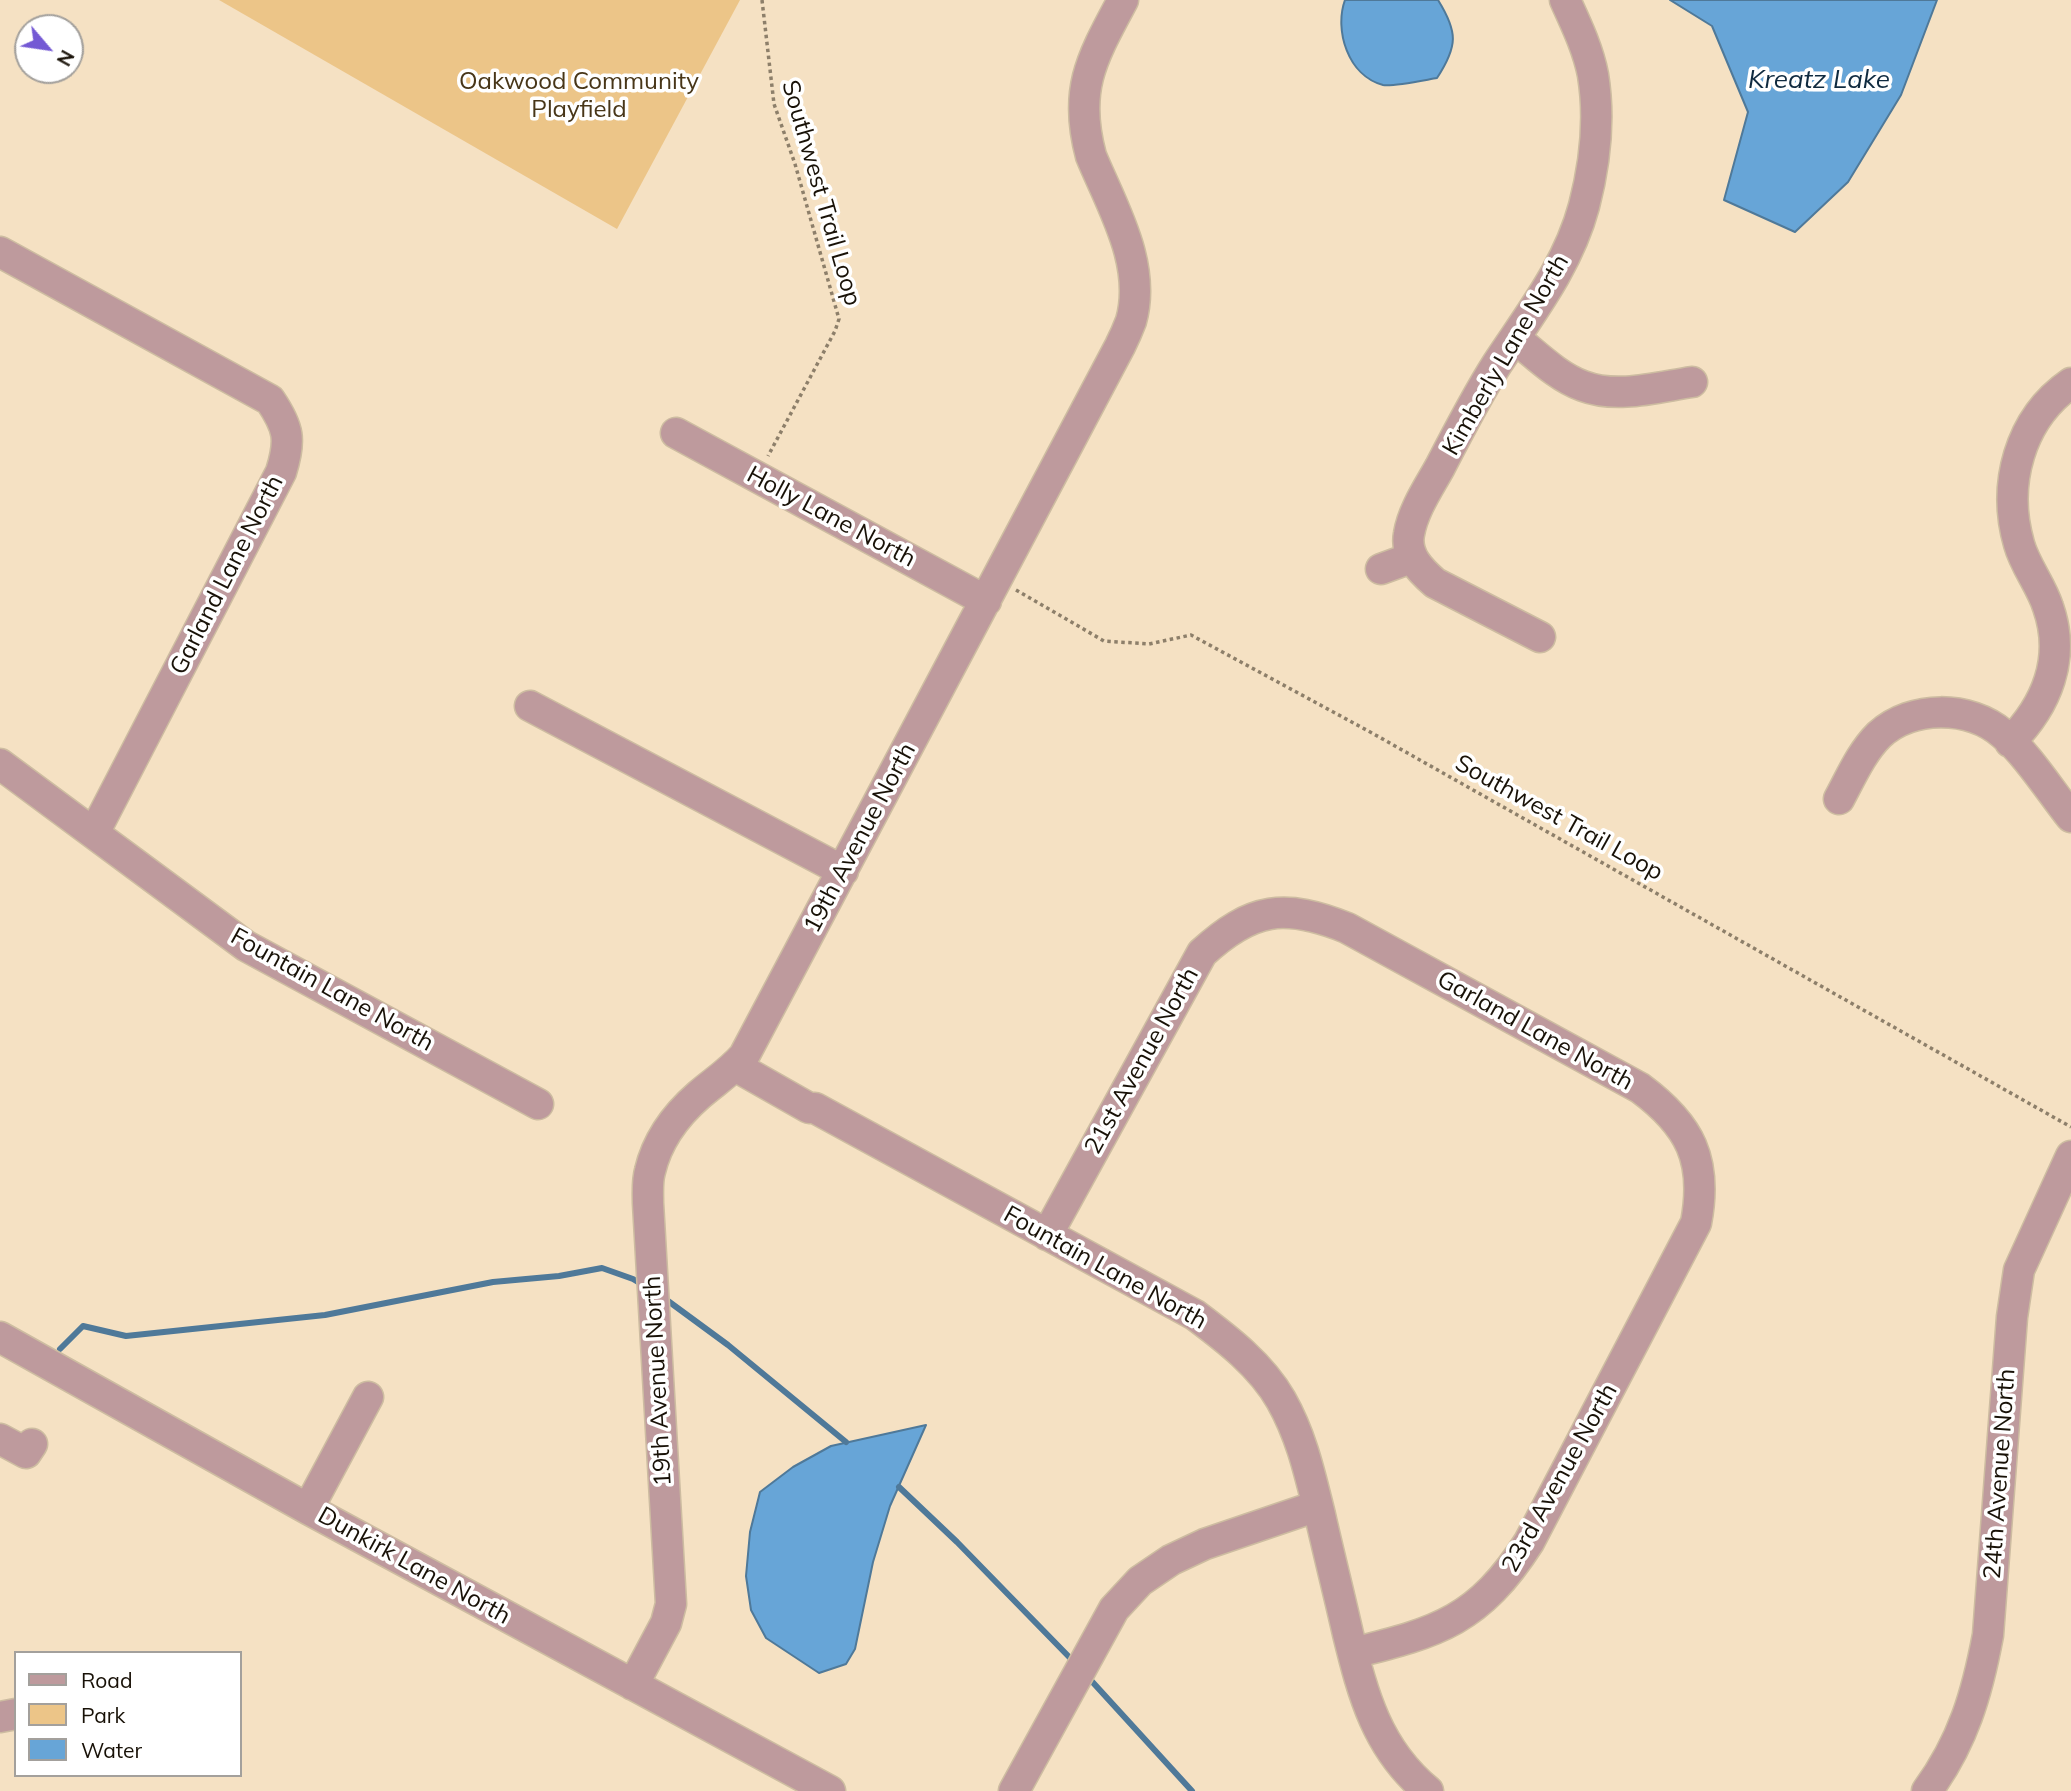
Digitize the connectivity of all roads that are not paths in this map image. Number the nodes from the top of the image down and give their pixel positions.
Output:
1 (1123, 0) edge
2 (1565, 0) edge
3 (0, 252) edge
4 (1516, 339) junction
5 (1692, 382) dead end
6 (2071, 383) edge
7 (676, 433) dead end
8 (1412, 558) junction
9 (1381, 569) dead end
10 (986, 601) junction
11 (1540, 637) dead end
12 (530, 706) dead end
13 (2010, 742) junction
14 (0, 764) edge
15 (1839, 799) dead end
16 (2071, 817) edge
17 (94, 833) junction
18 (843, 871) junction
19 (1264, 914) joint
20 (735, 1066) junction
21 (538, 1104) dead end
22 (2071, 1156) edge
23 (1047, 1235) junction
24 (1687, 1244) joint
25 (0, 1337) edge
26 (368, 1397) dead end
27 (0, 1439) edge
28 (32, 1444) dead end
29 (1317, 1506) junction
30 (308, 1508) junction
31 (1353, 1653) junction
32 (633, 1685) junction
33 (830, 1791) edge
34 (1014, 1791) edge
35 (1428, 1791) edge
36 (1927, 1791) edge

1 - 10 street, 19th Avenue North
2 - 4 street, Kimberly Lane North
3 - 17 street, Garland Lane North
4 - 5 street
4 - 8 street, Kimberly Lane North
6 - 13 street
7 - 10 street, Holly Lane North
8 - 9 street
8 - 11 street
10 - 18 street, 19th Avenue North
12 - 18 street
13 - 15 street
13 - 16 street
14 - 17 street, Fountain Lane North
17 - 21 street, Fountain Lane North
18 - 20 street, 19th Avenue North
19 - 23 street, 21st Avenue North
19 - 24 street, Garland Lane North
20 - 23 street, Fountain Lane North
20 - 32 street, 19th Avenue North
22 - 36 street, 24th Avenue North
23 - 29 street, Fountain Lane North
24 - 31 street, 23rd Avenue North
25 - 30 street, Dunkirk Lane North
26 - 30 street
27 - 28 street
29 - 31 street, Fountain Lane North
29 - 34 street
30 - 32 street, Dunkirk Lane North
31 - 35 street
32 - 33 street, Dunkirk Lane North

